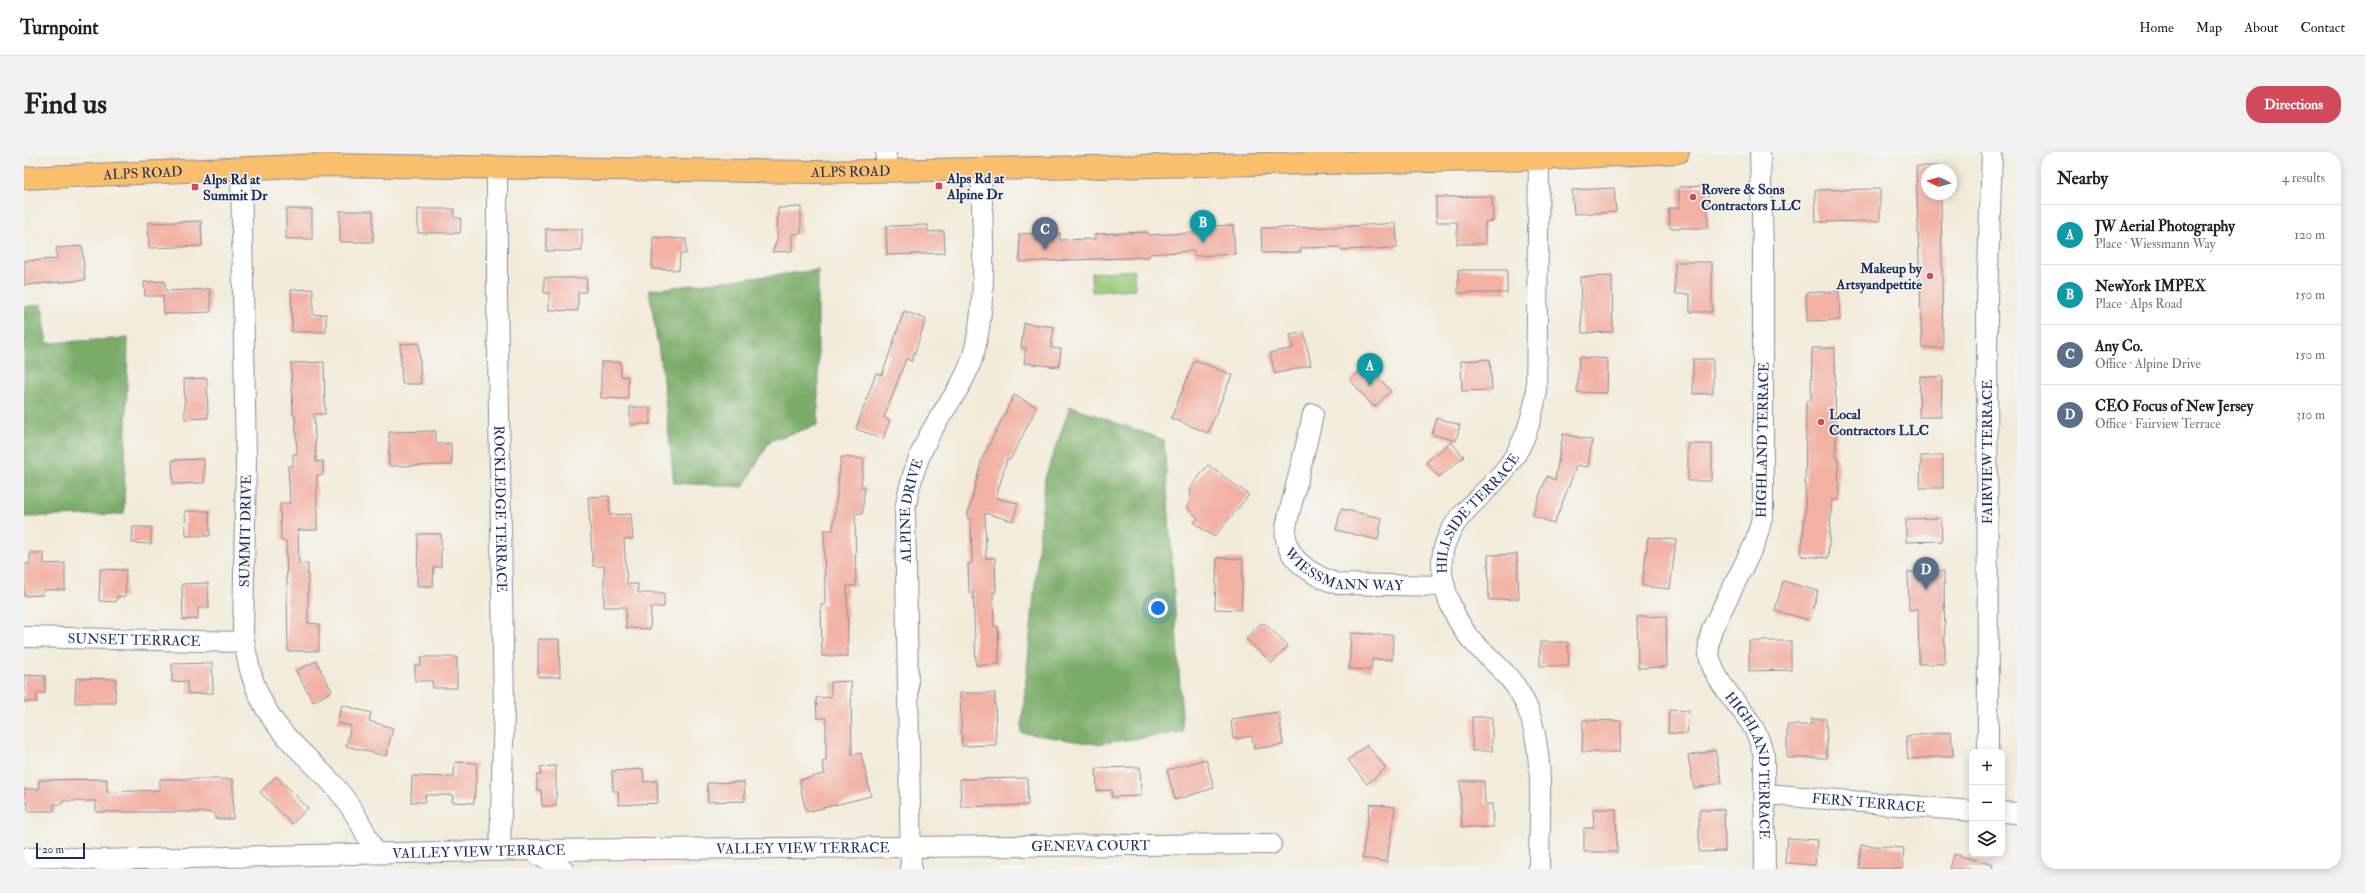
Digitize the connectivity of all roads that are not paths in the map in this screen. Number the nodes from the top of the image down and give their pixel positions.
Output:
1 (1678, 152) edge
2 (1760, 152) edge
3 (1992, 152) edge
4 (1279, 158) edge
5 (1539, 159) junction
6 (886, 161) edge
7 (241, 168) junction
8 (497, 168) junction
9 (981, 169) junction
10 (24, 178) edge
11 (1313, 414) dead end
12 (1445, 586) junction
13 (24, 637) edge
14 (244, 642) junction
15 (1988, 749) edge
16 (1765, 794) junction
17 (1969, 811) edge
18 (2005, 812) edge
19 (2017, 813) edge
20 (1271, 844) dead end
21 (910, 847) junction
22 (531, 850) junction
23 (500, 851) junction
24 (374, 852) junction
25 (24, 858) edge
26 (563, 869) edge
27 (911, 869) edge
28 (1539, 869) edge
29 (1765, 869) edge

1 - 5 main road, ALPS ROAD
2 - 16 street, HIGHLAND TERRACE
3 - 15 street, FAIRVIEW TERRACE
4 - 5 main road, ALPS ROAD
4 - 9 main road, ALPS ROAD
5 - 12 street, HILLSIDE TERRACE
6 - 8 main road, ALPS ROAD
6 - 9 main road, ALPS ROAD
7 - 8 main road, ALPS ROAD
7 - 10 main road, ALPS ROAD
7 - 14 street, SUMMIT DRIVE
8 - 23 street, ROCKLEDGE TERRACE
9 - 21 street, ALPINE DRIVE
11 - 12 street, WIESSMANN WAY
12 - 28 street, HILLSIDE TERRACE
13 - 14 street, SUNSET TERRACE
14 - 24 street, SUMMIT DRIVE
16 - 17 street, FERN TERRACE
16 - 29 street, HIGHLAND TERRACE
18 - 19 street
20 - 21 street, GENEVA COURT
21 - 22 street, VALLEY VIEW TERRACE
21 - 27 street, ALPINE DRIVE
22 - 23 street, VALLEY VIEW TERRACE
22 - 26 street
23 - 24 street, VALLEY VIEW TERRACE
24 - 25 street, VALLEY VIEW TERRACE

